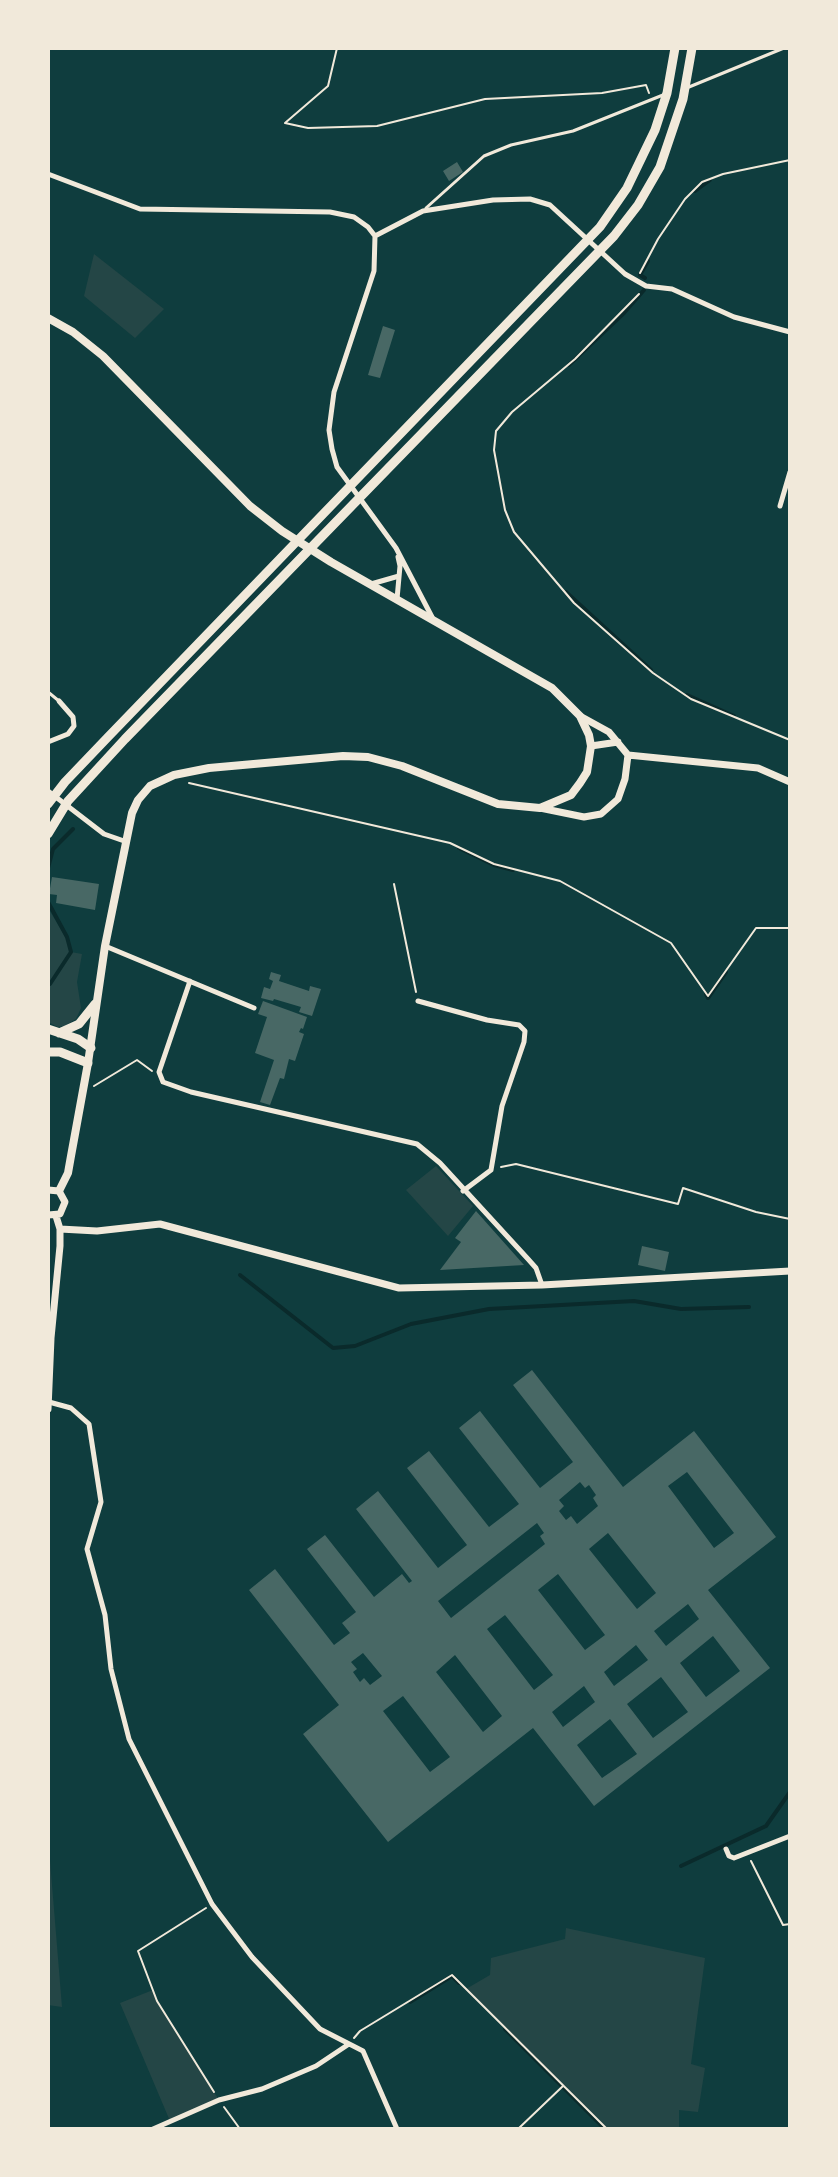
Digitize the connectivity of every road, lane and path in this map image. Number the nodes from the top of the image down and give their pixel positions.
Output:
1 (337, 48) edge
2 (675, 48) edge
3 (692, 48) edge
4 (784, 48) edge
5 (652, 98) junction
6 (790, 160) edge
7 (48, 174) edge
8 (423, 211) junction
9 (375, 236) junction
10 (639, 275) dead end
11 (646, 286) junction
12 (48, 318) edge
13 (790, 332) edge
14 (790, 472) edge
15 (780, 506) dead end
16 (396, 548) junction
17 (400, 575) junction
18 (371, 584) junction
19 (397, 599) junction
20 (432, 619) junction
21 (48, 692) edge
22 (59, 701) joint
23 (580, 716) junction
24 (790, 740) edge
25 (48, 742) edge
26 (618, 742) junction
27 (591, 750) junction
28 (628, 755) junction
29 (790, 782) edge
30 (189, 783) dead end
31 (48, 791) edge
32 (48, 804) edge
33 (540, 808) junction
34 (48, 834) edge
35 (127, 842) junction
36 (394, 884) dead end
37 (790, 928) edge
38 (105, 946) junction
39 (190, 981) junction
40 (418, 1001) joint
41 (95, 1004) junction
42 (254, 1008) dead end
43 (48, 1029) edge
44 (59, 1033) junction
45 (91, 1048) junction
46 (48, 1052) edge
47 (88, 1063) junction
48 (151, 1070) dead end
49 (83, 1093) junction
50 (491, 1170) junction
51 (48, 1190) edge
52 (59, 1191) junction
53 (463, 1191) junction
54 (52, 1216) edge
55 (790, 1219) edge
56 (60, 1229) junction
57 (790, 1271) edge
58 (542, 1285) junction
59 (49, 1406) edge
60 (790, 1836) edge
61 (726, 1849) dead end
62 (747, 1854) junction
63 (212, 1904) junction
64 (790, 1924) edge
65 (350, 2044) junction
66 (561, 2087) junction
67 (219, 2100) junction
68 (153, 2129) edge
69 (240, 2129) edge
70 (397, 2129) edge
71 (518, 2129) edge
72 (607, 2129) edge

1 - 5 path
2 - 32 highway
3 - 34 highway
4 - 5 lane
5 - 8 lane
6 - 10 path
7 - 9 street
8 - 9 street
8 - 11 street
9 - 16 street
11 - 13 street
11 - 24 path
12 - 18 main road
14 - 15 street
16 - 17 street
16 - 20 street
17 - 18 street
17 - 19 street
18 - 19 main road
19 - 20 main road
20 - 23 main road
21 - 22 lane
22 - 25 street
23 - 26 street
23 - 27 main road
26 - 27 street
26 - 28 street
27 - 33 main road
28 - 29 street
28 - 33 street
30 - 37 path
31 - 35 street
33 - 35 main road
35 - 38 main road
36 - 40 path
38 - 39 street
38 - 41 main road
39 - 42 street
39 - 53 street
40 - 50 street
41 - 44 highway
41 - 45 main road
43 - 44 highway
44 - 45 highway
45 - 47 main road
46 - 47 highway
47 - 49 main road
48 - 49 path
49 - 52 main road
50 - 53 street
50 - 55 path
51 - 52 street
52 - 54 street
53 - 58 street
54 - 56 street
56 - 58 street
56 - 59 street
57 - 58 street
59 - 63 street
60 - 62 street
61 - 62 street
62 - 64 path
63 - 65 street
63 - 67 path
65 - 66 path
65 - 67 street
65 - 70 street
66 - 71 path
66 - 72 path
67 - 68 street
67 - 69 path

